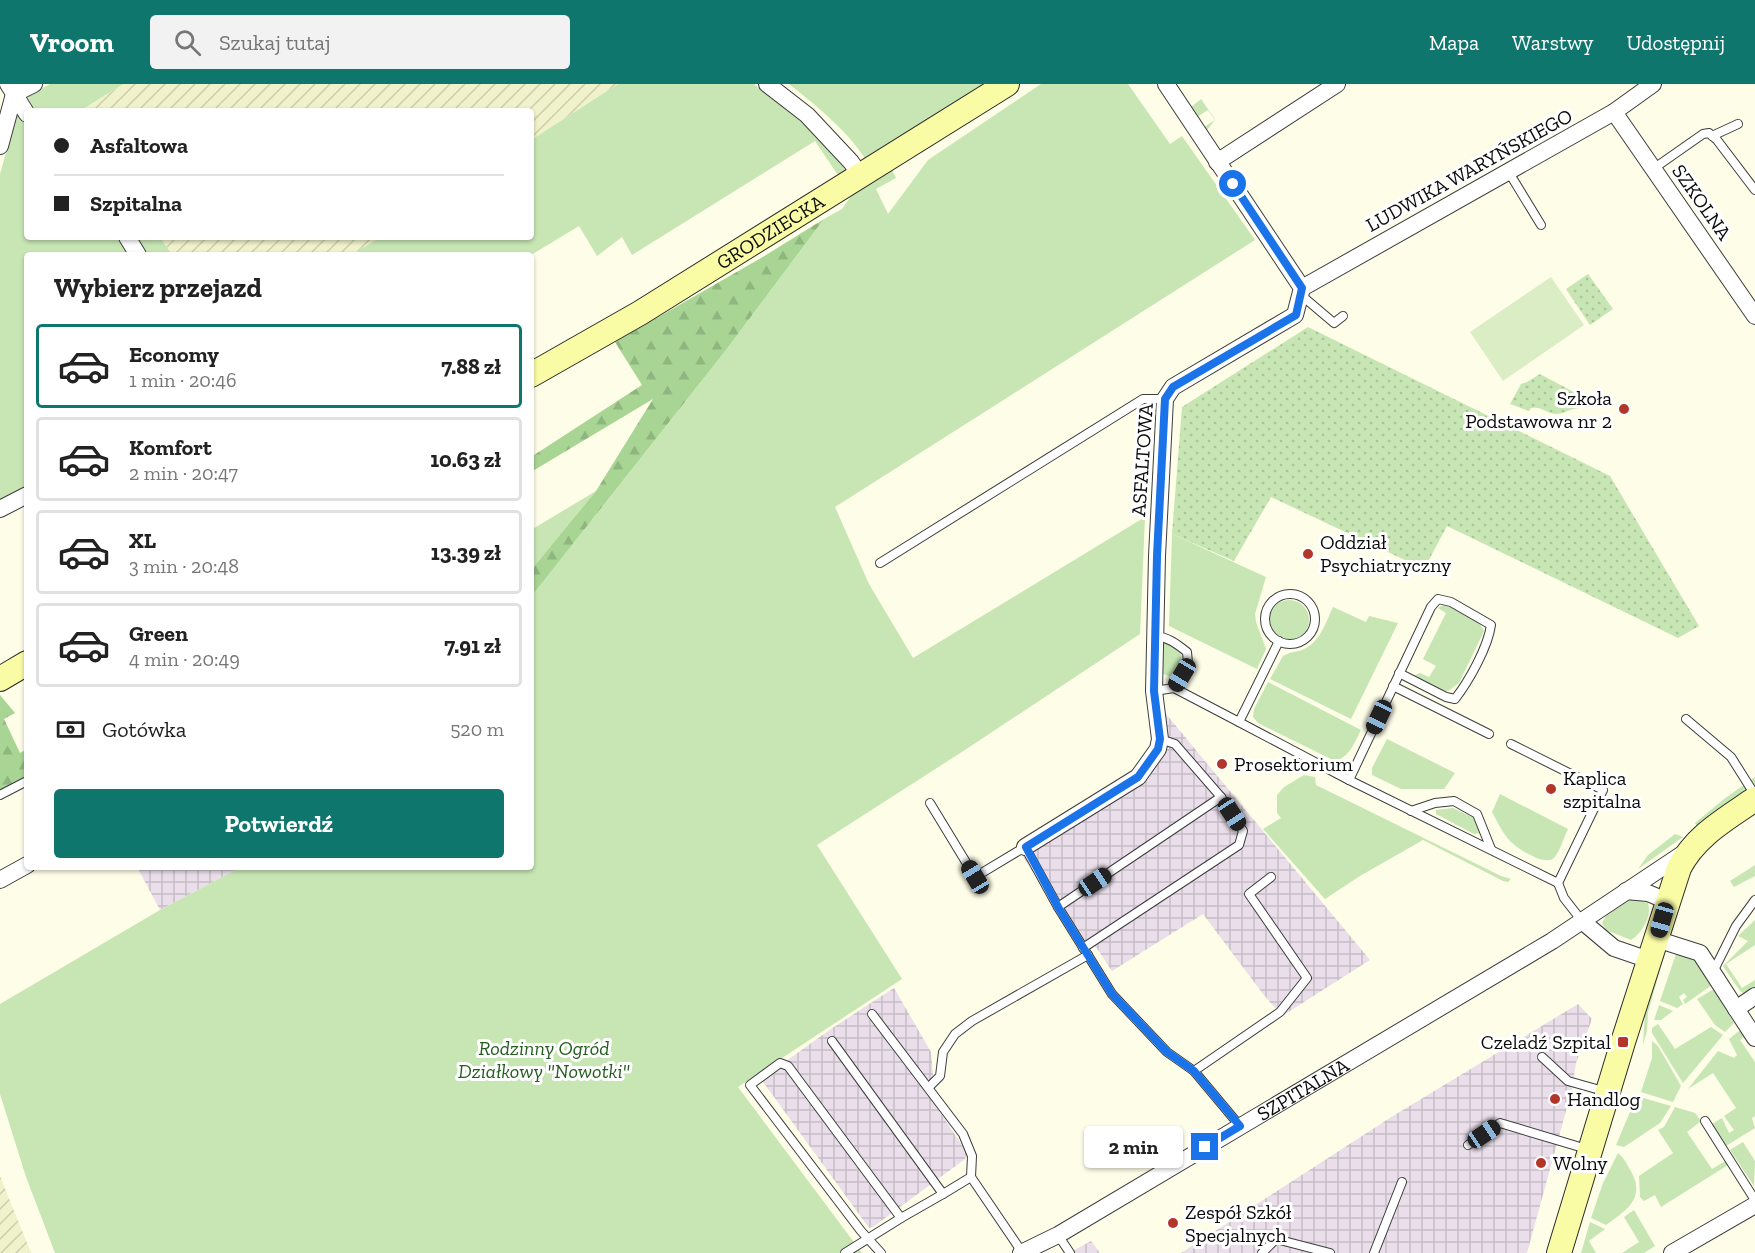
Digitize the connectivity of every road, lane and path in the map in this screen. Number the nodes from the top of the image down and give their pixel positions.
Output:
1 (34, 84) edge
2 (767, 84) edge
3 (1007, 84) edge
4 (1166, 84) edge
5 (1337, 84) edge
6 (1650, 85) edge
7 (11, 89) edge
8 (24, 109) edge
9 (1614, 112) junction
10 (1738, 124) dead end
11 (1712, 136) junction
12 (0, 146) edge
13 (1217, 162) junction
14 (1653, 169) junction
15 (1508, 171) junction
16 (860, 175) junction
17 (1755, 190) edge
18 (1541, 225) dead end
19 (1302, 291) junction
20 (1343, 316) dead end
21 (1755, 316) edge
22 (534, 373) edge
23 (1165, 399) junction
24 (24, 497) edge
25 (0, 509) edge
26 (880, 563) dead end
27 (1155, 636) junction
28 (1279, 641) junction
29 (24, 665) edge
30 (1399, 673) junction
31 (0, 679) edge
32 (1394, 686) junction
33 (1174, 688) junction
34 (1154, 691) junction
35 (1686, 719) dead end
36 (1239, 722) junction
37 (1490, 734) dead end
38 (1160, 739) junction
39 (1511, 744) dead end
40 (1349, 780) junction
41 (24, 783) edge
42 (0, 795) edge
43 (1221, 797) junction
44 (1754, 801) edge
45 (930, 803) dead end
46 (1411, 811) junction
47 (1026, 847) junction
48 (1691, 848) junction
49 (1491, 849) junction
50 (24, 866) edge
51 (1271, 876) dead end
52 (0, 880) edge
53 (1558, 883) junction
54 (1626, 891) junction
55 (1755, 900) edge
56 (1667, 901) junction
57 (1058, 907) junction
58 (1582, 921) junction
59 (1653, 949) junction
60 (1086, 951) junction
61 (1713, 973) junction
62 (1755, 996) edge
63 (1736, 1009) junction
64 (872, 1014) dead end
65 (1755, 1038) edge
66 (832, 1041) dead end
67 (1542, 1056) dead end
68 (1194, 1071) junction
69 (929, 1087) junction
70 (1608, 1092) junction
71 (1705, 1121) dead end
72 (1240, 1126) junction
73 (1468, 1144) dead end
74 (1590, 1150) junction
75 (971, 1177) junction
76 (1402, 1182) dead end
77 (943, 1194) junction
78 (1755, 1200) edge
79 (1755, 1205) edge
80 (901, 1218) junction
81 (1058, 1235) junction
82 (869, 1239) junction
83 (1021, 1252) edge
84 (845, 1253) edge
85 (881, 1253) edge
86 (1070, 1253) edge
87 (1263, 1253) edge
88 (1330, 1253) edge
89 (1374, 1253) edge
90 (1559, 1253) edge
91 (1672, 1253) edge

1 - 7 street
2 - 16 street
3 - 16 street, GRODZIECKA
4 - 13 street
5 - 13 street
6 - 9 street, LUDWIKA WARYŃSKIEGO
7 - 8 street
7 - 12 street
9 - 14 street, SZKOLNA
9 - 15 street, LUDWIKA WARYŃSKIEGO
10 - 11 lane
11 - 14 lane
11 - 17 lane
13 - 19 street
14 - 21 street, SZKOLNA
15 - 18 lane
15 - 19 street, LUDWIKA WARYŃSKIEGO
16 - 22 street, GRODZIECKA
19 - 20 lane
19 - 23 street, ASFALTOWA
23 - 26 lane
23 - 27 street, ASFALTOWA
24 - 25 street
27 - 33 lane
27 - 34 street, ASFALTOWA
28 - 28 lane
28 - 36 lane
29 - 31 street
30 - 30 lane
30 - 32 lane
32 - 37 lane
32 - 40 lane
33 - 34 lane
33 - 36 lane
34 - 38 street, ASFALTOWA
35 - 44 lane
36 - 40 lane
38 - 43 lane
38 - 47 street
39 - 53 lane
40 - 46 lane
41 - 42 lane
43 - 57 lane
43 - 60 lane
44 - 48 street, SZPITALNA
45 - 47 lane
46 - 49 lane
46 - 49 lane
47 - 57 lane
48 - 54 street, SZPITALNA
48 - 56 street
49 - 53 lane
50 - 52 street
51 - 68 lane
53 - 58 lane
54 - 56 street
54 - 58 street, SZPITALNA
55 - 61 lane
56 - 59 street
57 - 60 lane
58 - 59 street
58 - 72 street, SZPITALNA
59 - 61 street
59 - 70 street
60 - 68 lane
60 - 69 lane
61 - 63 street
62 - 63 street
63 - 65 street
64 - 69 lane
66 - 77 lane
67 - 70 lane
68 - 72 lane
69 - 75 lane
70 - 74 street
71 - 78 lane
72 - 81 street, SZPITALNA
73 - 74 lane
74 - 90 street
75 - 77 lane
75 - 83 lane
76 - 89 lane
77 - 80 lane
79 - 91 street
80 - 82 lane
80 - 82 lane
81 - 83 street, SZPITALNA
81 - 86 lane
82 - 84 lane
82 - 85 lane
87 - 88 lane

